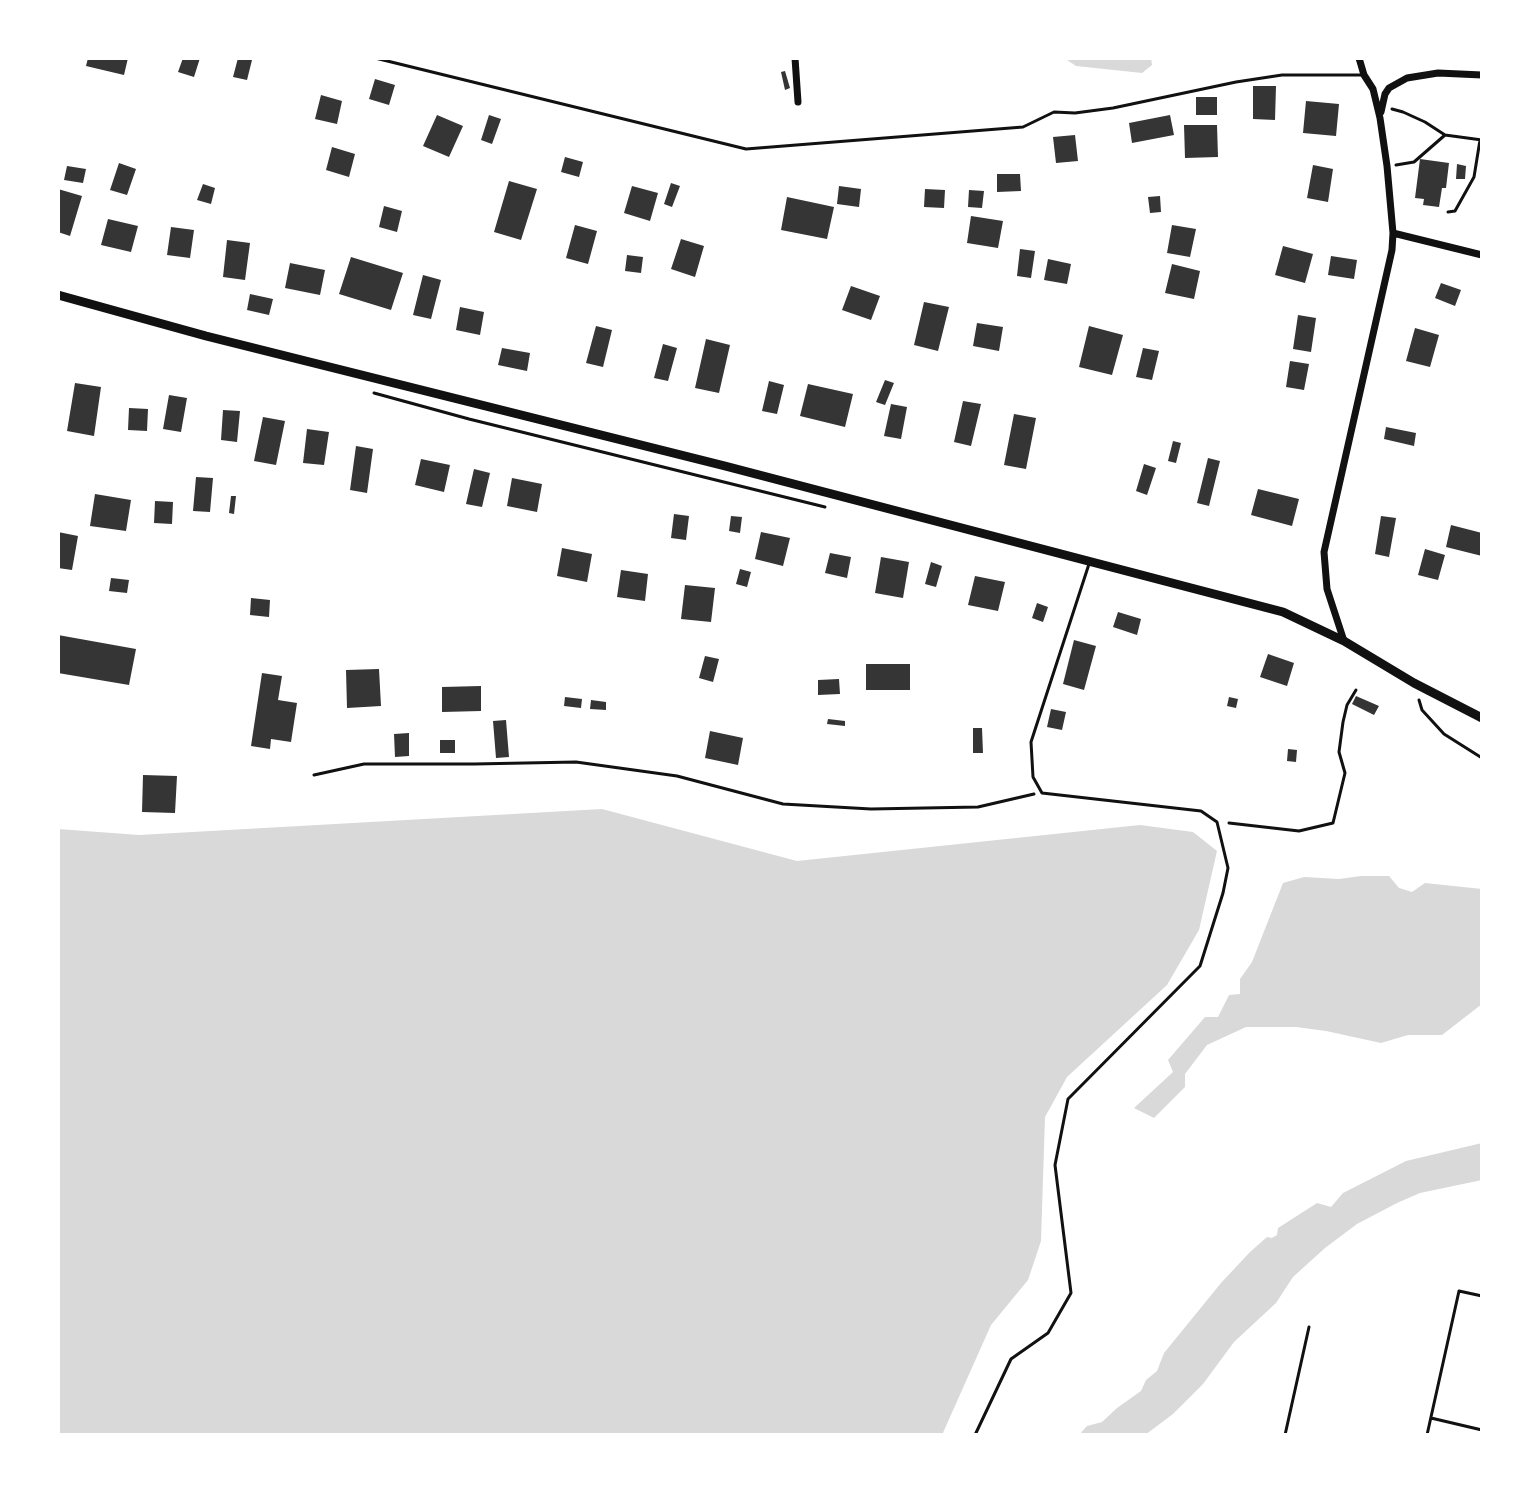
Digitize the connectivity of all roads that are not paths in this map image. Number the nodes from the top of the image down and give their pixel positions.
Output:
1 (375, 58) edge
2 (795, 58) edge
3 (1359, 58) edge
4 (1364, 75) junction
5 (1482, 75) edge
6 (798, 102) dead end
7 (1380, 118) junction
8 (1393, 233) junction
9 (1482, 255) edge
10 (58, 295) edge
11 (1090, 561) junction
12 (1344, 641) junction
13 (1482, 718) edge
14 (1482, 1296) edge
15 (1309, 1327) dead end
16 (1431, 1418) junction
17 (1482, 1430) edge
18 (975, 1435) edge
19 (1285, 1435) edge
20 (1427, 1435) edge

1 - 4 lane
2 - 6 street
3 - 4 street
4 - 7 street
5 - 7 street
7 - 8 street
8 - 9 street
8 - 12 street
10 - 11 street
11 - 12 street
11 - 18 lane
12 - 13 street
14 - 16 lane
15 - 19 lane
16 - 17 lane
16 - 20 lane

